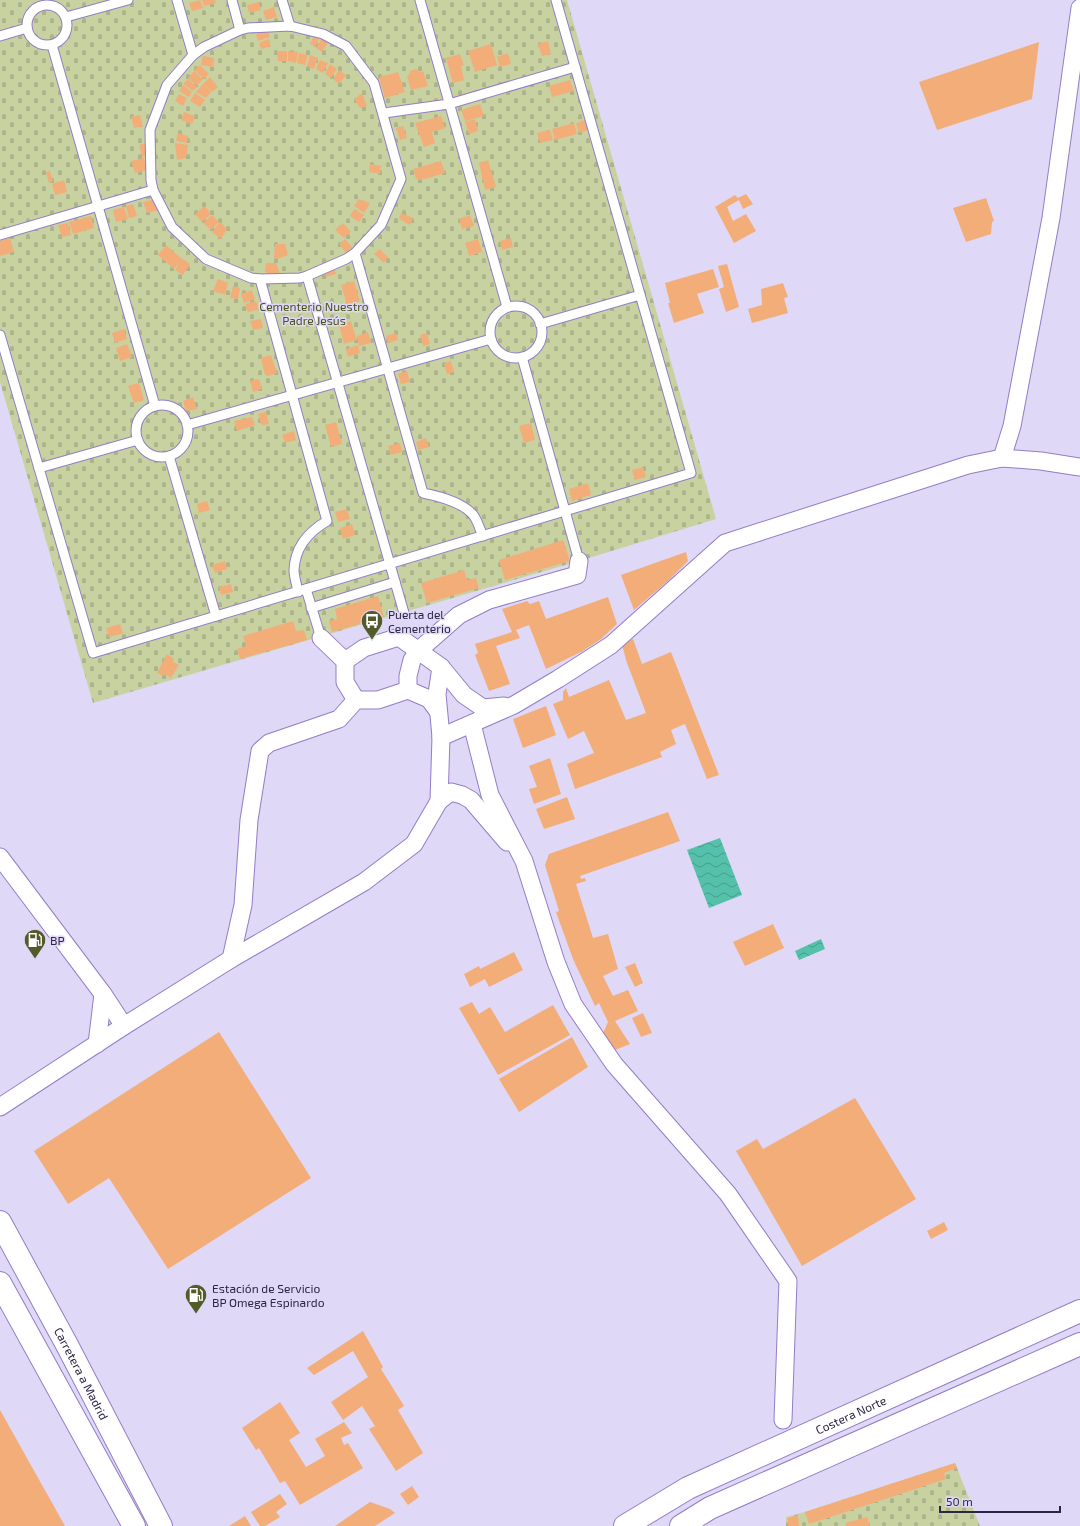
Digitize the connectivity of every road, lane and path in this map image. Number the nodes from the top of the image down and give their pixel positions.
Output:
1 (128, 0) edge
2 (177, 0) edge
3 (232, 0) edge
4 (282, 0) edge
5 (420, 0) edge
6 (556, 0) edge
7 (42, 2) edge
8 (1080, 8) edge
9 (66, 17) junction
10 (290, 26) junction
11 (27, 28) junction
12 (240, 30) junction
13 (0, 36) edge
14 (52, 45) junction
15 (193, 55) junction
16 (575, 67) junction
17 (449, 104) junction
18 (384, 113) junction
19 (153, 190) junction
20 (98, 206) junction
21 (0, 235) edge
22 (355, 253) junction
23 (307, 276) junction
24 (260, 279) junction
25 (640, 295) junction
26 (507, 307) junction
27 (540, 324) junction
28 (0, 335) edge
29 (491, 339) junction
30 (522, 357) junction
31 (388, 368) junction
32 (338, 382) junction
33 (292, 395) junction
34 (155, 406) junction
35 (187, 425) junction
36 (138, 440) junction
37 (169, 456) junction
38 (1002, 458) junction
39 (1080, 467) edge
40 (39, 468) junction
41 (565, 511) junction
42 (483, 536) junction
43 (579, 562) joint
44 (390, 564) junction
45 (395, 582) junction
46 (302, 590) junction
47 (311, 608) junction
48 (404, 613) dead end
49 (216, 616) junction
50 (321, 638) joint
51 (419, 650) junction
52 (345, 661) junction
53 (441, 667) junction
54 (408, 690) junction
55 (356, 700) junction
56 (514, 705) junction
57 (438, 711) junction
58 (472, 724) junction
59 (441, 737) junction
60 (439, 801) junction
61 (0, 856) edge
62 (524, 861) junction
63 (231, 959) junction
64 (103, 994) junction
65 (124, 1026) junction
66 (97, 1044) junction
67 (0, 1107) edge
68 (0, 1222) edge
69 (0, 1283) edge
70 (1080, 1311) edge
71 (1080, 1344) edge
72 (782, 1420) dead end
73 (134, 1526) edge
74 (161, 1526) edge
75 (625, 1526) edge
76 (681, 1526) edge

1 - 9 lane
2 - 15 lane
3 - 12 lane
4 - 10 lane
5 - 17 lane
6 - 16 lane
7 - 9 lane
7 - 11 lane
8 - 38 street
9 - 14 lane
10 - 12 lane
10 - 18 lane
11 - 13 lane
11 - 14 lane
12 - 15 lane
14 - 20 lane
15 - 19 lane
16 - 17 lane
16 - 25 lane
17 - 18 lane
17 - 26 lane
18 - 22 lane
19 - 20 lane
19 - 24 lane
20 - 21 lane
20 - 34 lane
22 - 23 lane
22 - 31 lane
23 - 24 lane
23 - 32 lane
24 - 33 lane
25 - 27 lane
25 - 41 lane
26 - 27 lane
26 - 29 lane
27 - 30 lane
28 - 40 lane
29 - 30 lane
29 - 31 lane
30 - 41 lane
31 - 32 lane
31 - 42 lane
32 - 33 lane
32 - 44 lane
33 - 35 lane
33 - 46 lane
34 - 35 lane
34 - 36 lane
35 - 37 lane
36 - 37 lane
36 - 40 lane
37 - 49 lane
38 - 39 street
38 - 56 street
40 - 49 lane
41 - 42 lane
41 - 43 lane
42 - 44 lane
43 - 51 street
44 - 45 lane
44 - 46 lane
45 - 47 lane
45 - 48 lane
46 - 47 lane
46 - 49 lane
47 - 50 lane
50 - 52 street
51 - 52 street
51 - 53 street
51 - 54 street
52 - 55 street
53 - 56 street
53 - 57 street
54 - 55 street
54 - 57 street
55 - 63 street
56 - 58 street
57 - 59 street
58 - 59 street
58 - 62 street
59 - 60 street
60 - 62 street
60 - 63 street
61 - 64 street
62 - 72 street
63 - 65 street
64 - 65 street
64 - 66 street
65 - 66 street
66 - 67 street
68 - 74 main road, Carretera a Madrid
69 - 73 main road
70 - 75 main road, Costera Norte
71 - 76 main road

